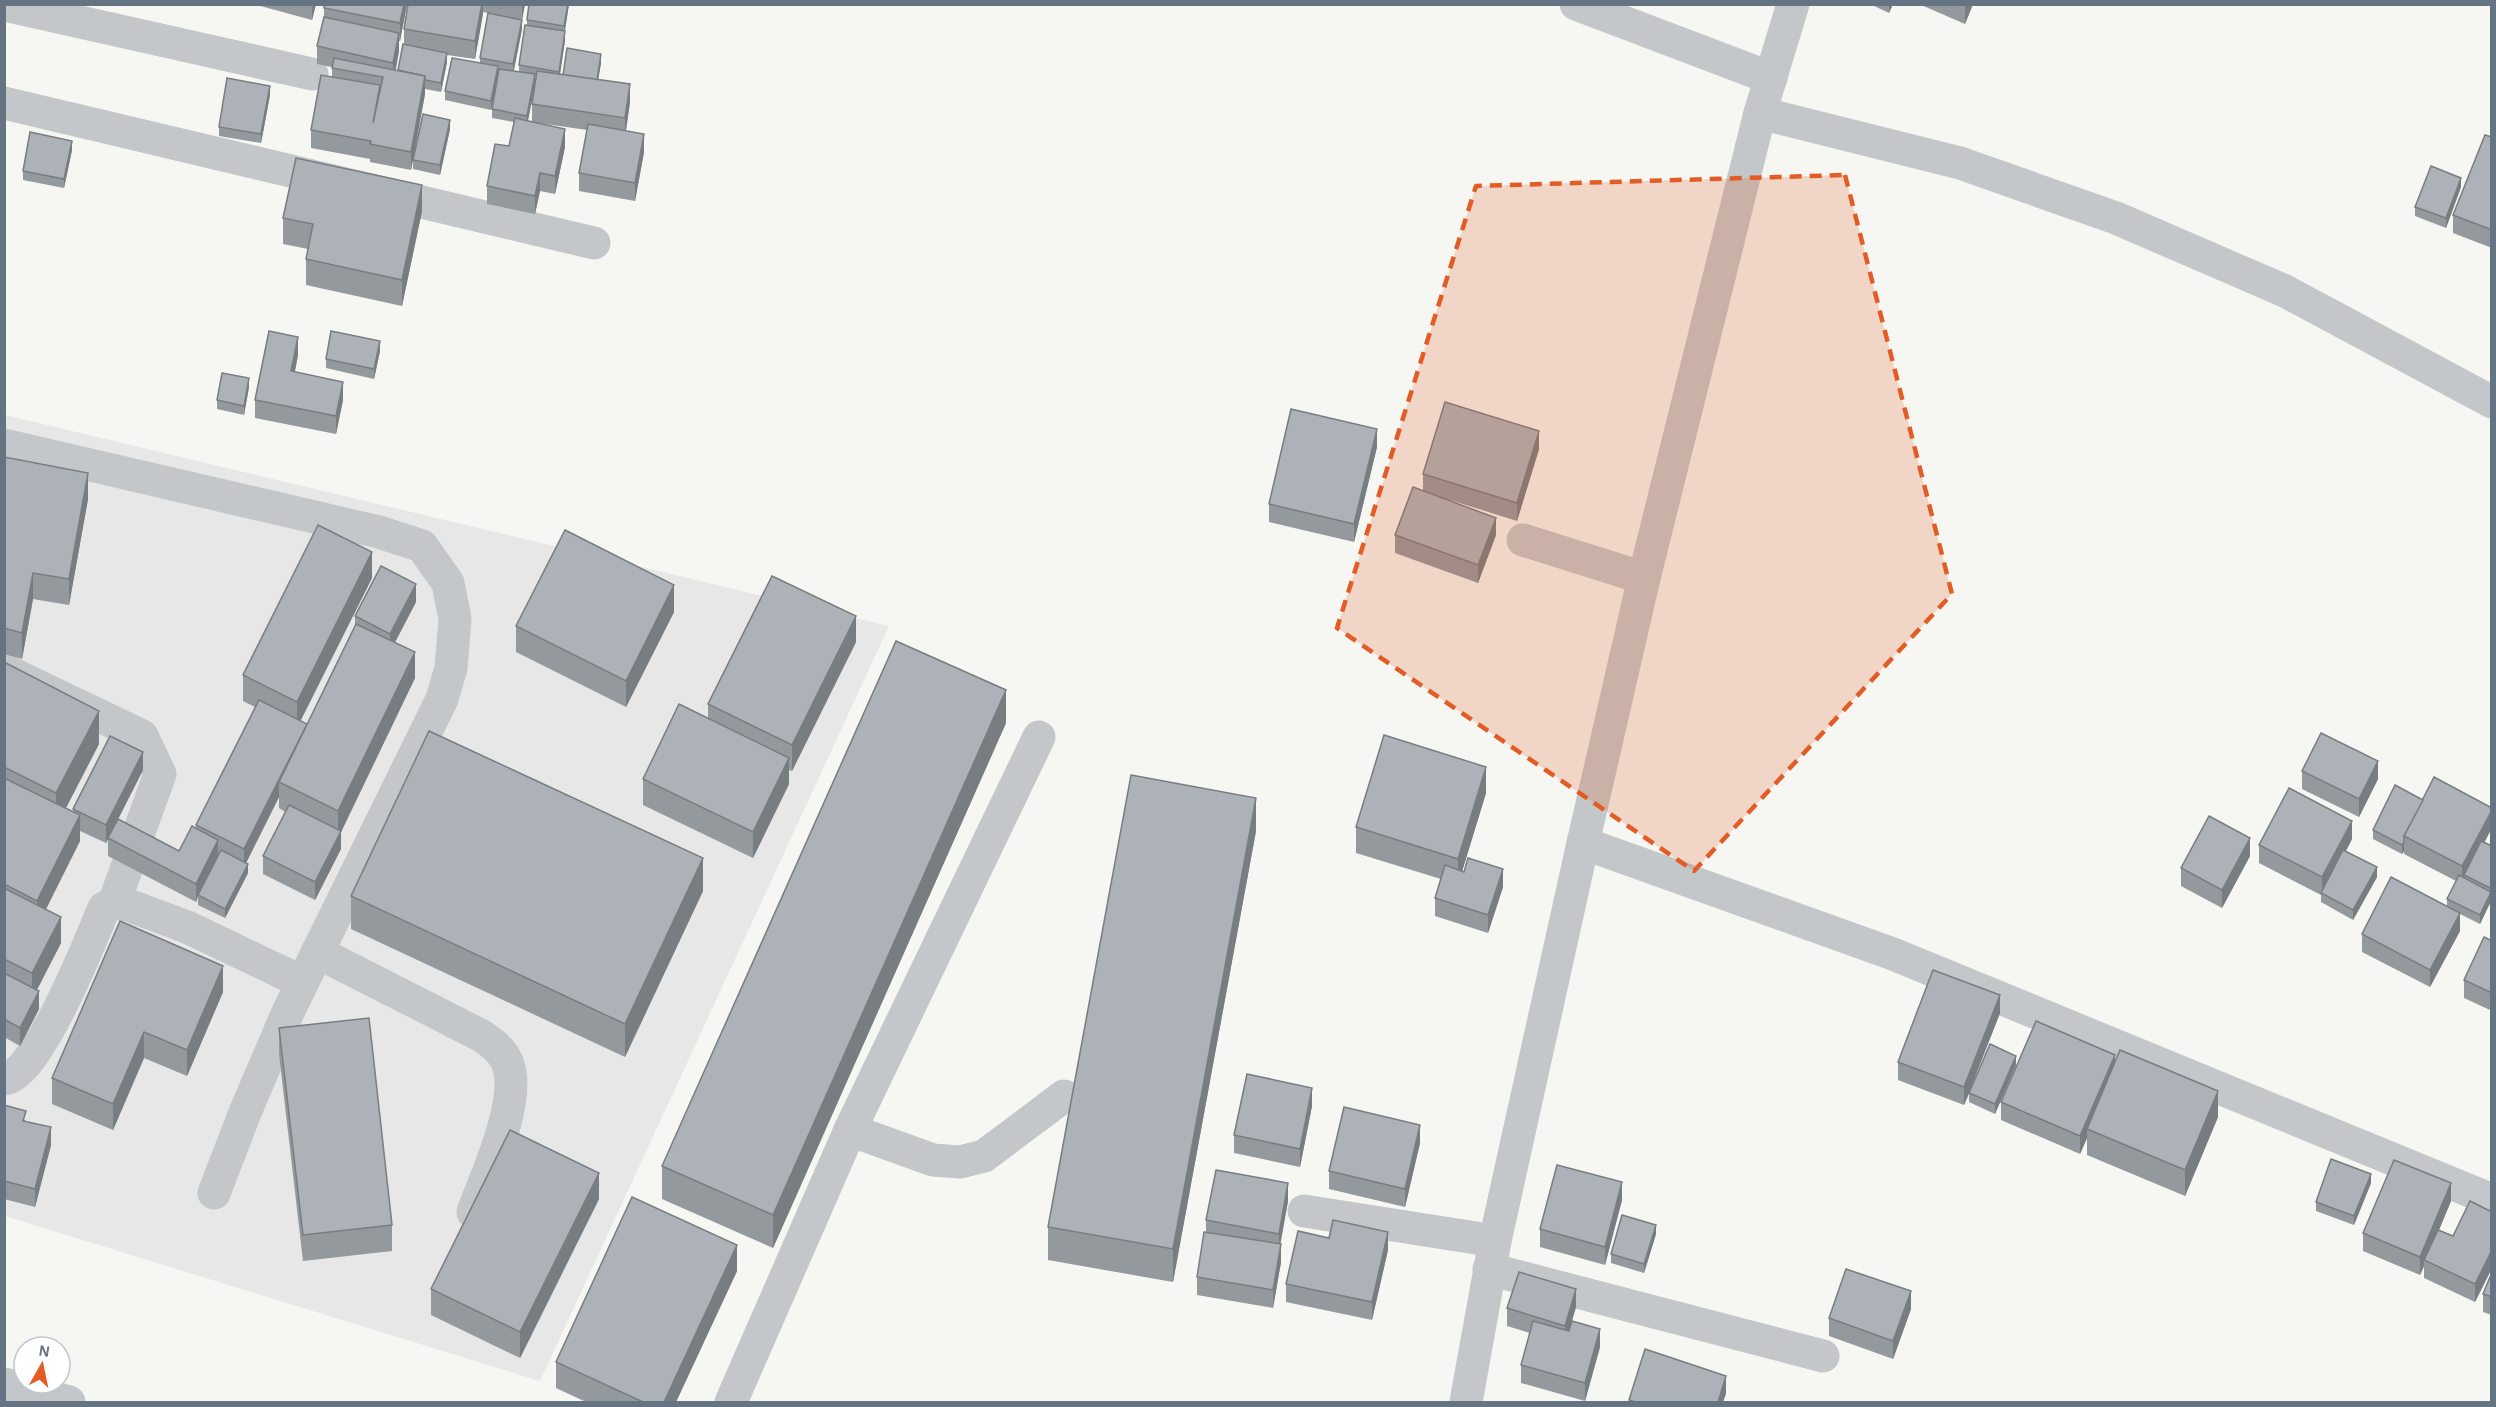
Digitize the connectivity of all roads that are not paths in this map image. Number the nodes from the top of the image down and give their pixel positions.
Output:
1 (4, 4) edge
2 (1576, 4) edge
3 (1793, 4) edge
4 (312, 74) dead end
5 (1771, 78) junction
6 (4, 103) edge
7 (1760, 113) junction
8 (594, 243) dead end
9 (2492, 402) edge
10 (4, 445) edge
11 (1522, 540) dead end
12 (1644, 578) junction
13 (4, 670) edge
14 (1039, 737) dead end
15 (1582, 843) junction
16 (114, 903) junction
17 (317, 952) junction
18 (302, 982) junction
19 (4, 1079) edge
20 (1064, 1096) dead end
21 (850, 1130) junction
22 (214, 1193) dead end
23 (2492, 1200) edge
24 (1304, 1211) dead end
25 (473, 1212) edge
26 (1492, 1255) junction
27 (1823, 1356) dead end
28 (4, 1384) edge
29 (69, 1402) edge
30 (731, 1402) edge
31 (1466, 1402) edge

1 - 4 street
2 - 5 street
3 - 5 street
5 - 7 street
6 - 8 street
7 - 9 street
7 - 12 street
10 - 17 street
11 - 12 street
12 - 15 street
13 - 16 street
14 - 21 street
15 - 23 street
15 - 26 street
16 - 18 street
16 - 19 street
17 - 18 street
17 - 25 street
18 - 22 street
20 - 21 street
21 - 30 street
24 - 26 street
26 - 27 street
26 - 31 street
28 - 29 street

